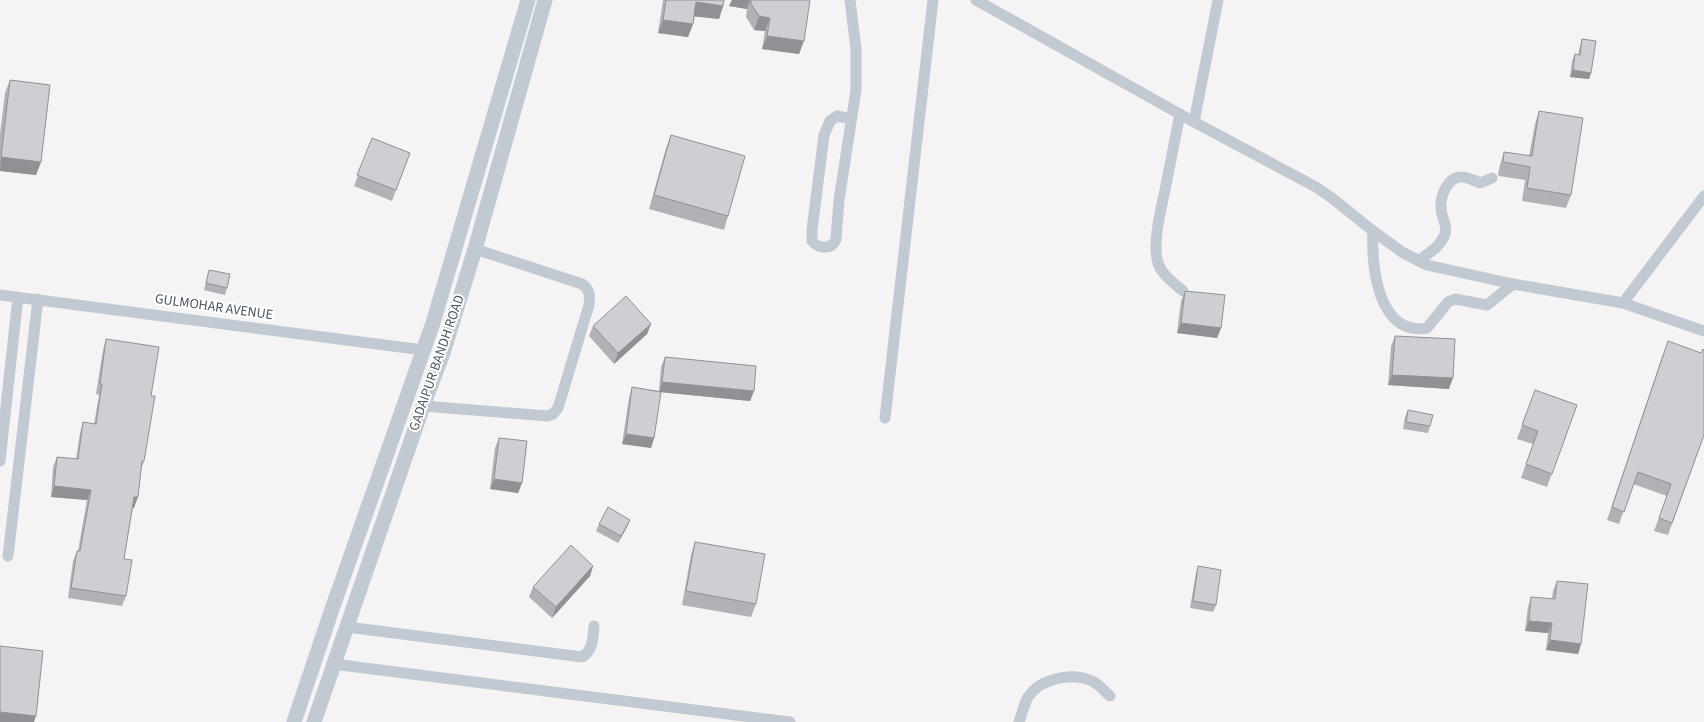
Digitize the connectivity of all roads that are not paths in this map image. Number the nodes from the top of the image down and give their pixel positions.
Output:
1 (528, 0) edge
2 (545, 0) edge
3 (850, 0) edge
4 (933, 0) edge
5 (976, 0) edge
6 (1218, 0) edge
7 (1180, 114) junction
8 (851, 118) junction
9 (1194, 122) junction
10 (1492, 178) dead end
11 (1704, 196) edge
12 (1372, 232) junction
13 (475, 249) junction
14 (1418, 261) junction
15 (1513, 284) junction
16 (1183, 291) edge
17 (0, 295) edge
18 (18, 296) junction
19 (38, 299) junction
20 (1623, 304) junction
21 (1704, 331) edge
22 (424, 350) junction
23 (422, 406) junction
24 (885, 418) dead end
25 (0, 461) edge
26 (8, 556) dead end
27 (594, 626) dead end
28 (347, 627) junction
29 (334, 664) junction
30 (1110, 696) dead end
31 (294, 722) edge
32 (314, 722) edge
33 (790, 722) edge
34 (1019, 722) edge

1 - 22 street
2 - 13 street, GADAIPUR BANDH ROAD
3 - 8 street
4 - 24 street
5 - 7 street
6 - 9 street
7 - 9 street
7 - 16 street
8 - 8 street
9 - 12 street
10 - 14 street
11 - 20 street
12 - 14 street
12 - 15 street
13 - 23 street, GADAIPUR BANDH ROAD
13 - 23 street
14 - 15 street
15 - 20 street
17 - 18 street, GULMOHAR AVENUE
18 - 19 street, GULMOHAR AVENUE
18 - 25 street
19 - 22 street, GULMOHAR AVENUE
19 - 26 street
20 - 21 street
22 - 31 street
23 - 28 street, GADAIPUR BANDH ROAD
27 - 28 street
28 - 29 street, GADAIPUR BANDH ROAD
29 - 32 street, GADAIPUR BANDH ROAD
29 - 33 street
30 - 34 street

